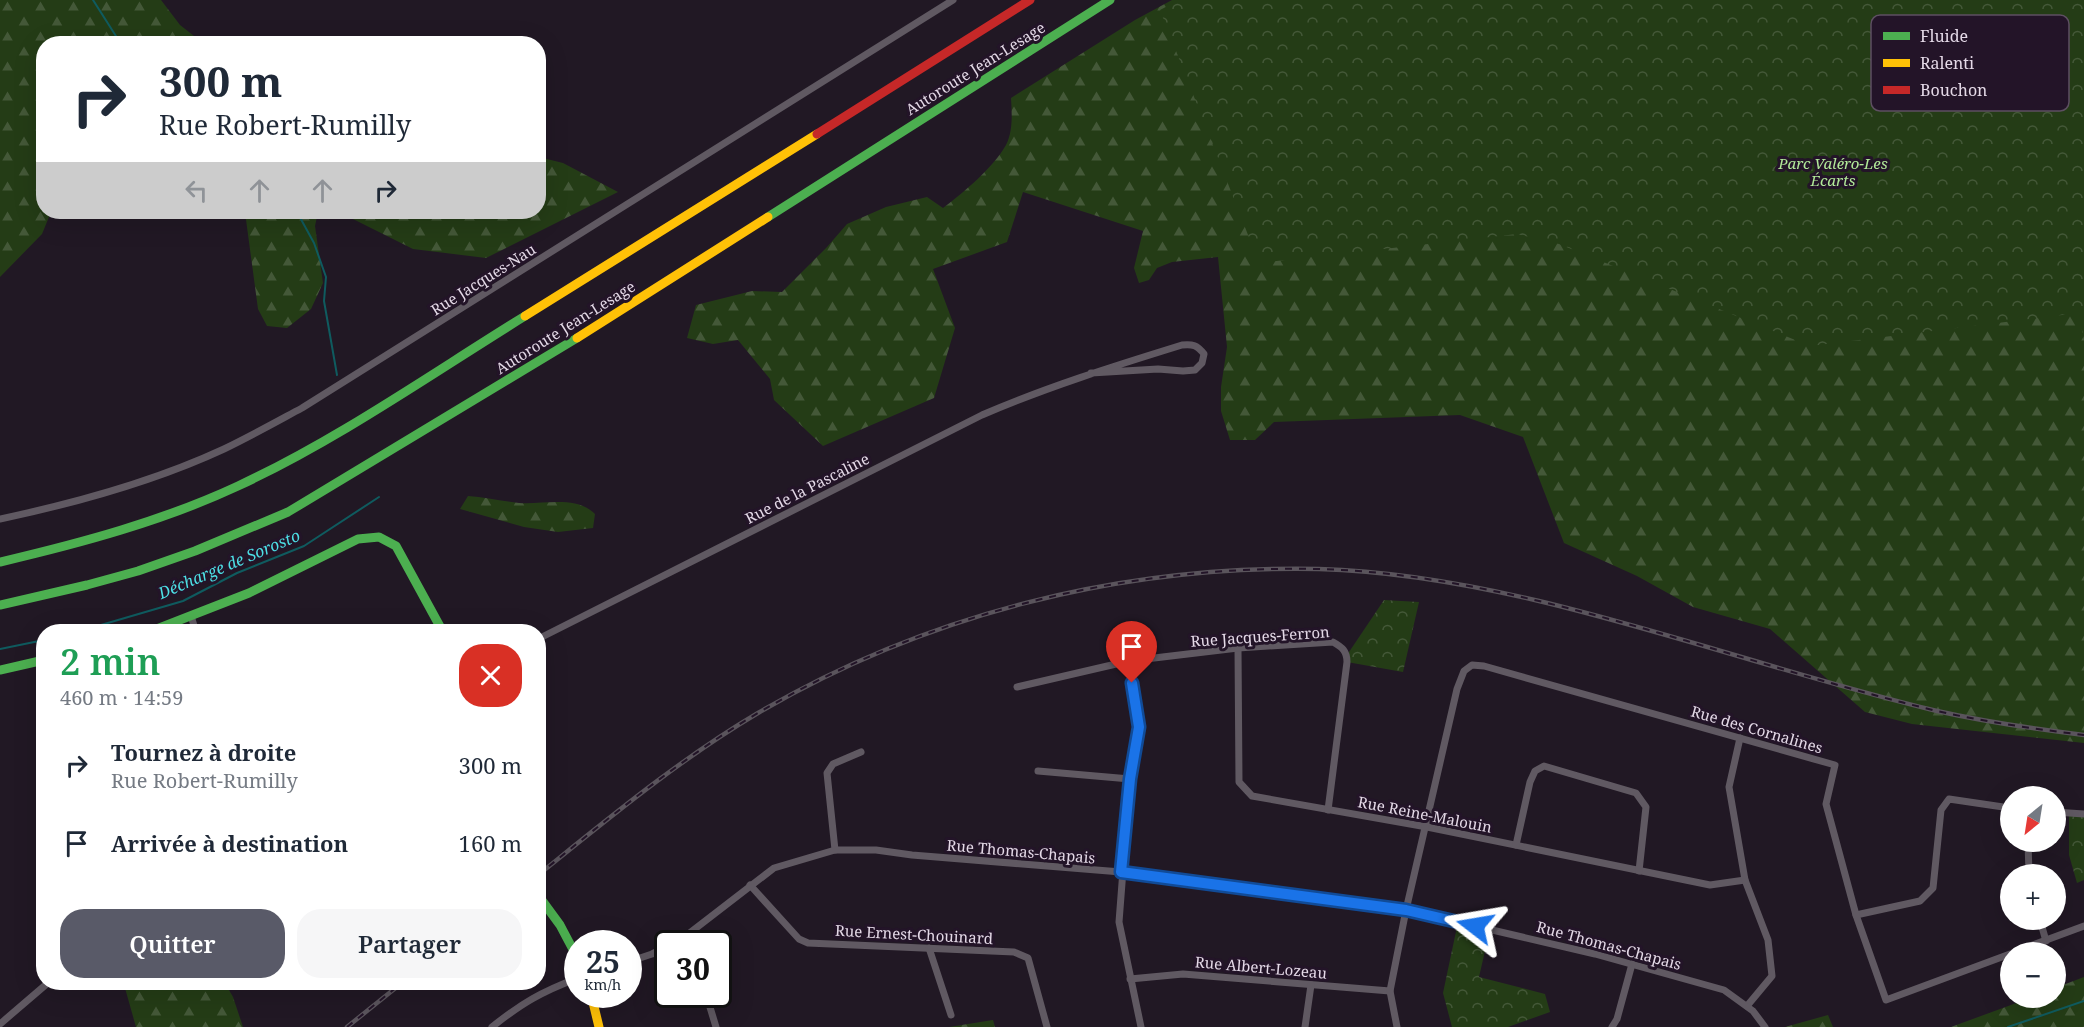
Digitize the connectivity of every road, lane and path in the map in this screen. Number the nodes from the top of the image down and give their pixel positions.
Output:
1 (953, 0) edge
2 (1030, 0) edge
3 (1110, 0) edge
4 (1091, 373) junction
5 (0, 519) edge
6 (37, 553) junction
7 (0, 556) edge
8 (0, 562) edge
9 (82, 587) junction
10 (0, 605) edge
11 (0, 612) edge
12 (191, 616) junction
13 (170, 624) edge
14 (194, 624) edge
15 (440, 624) edge
16 (546, 634) edge
17 (1238, 648) junction
18 (1129, 661) junction
19 (36, 662) edge
20 (0, 670) edge
21 (1017, 687) dead end
22 (1740, 738) junction
23 (861, 752) dead end
24 (1038, 771) dead end
25 (1130, 779) junction
26 (2000, 807) edge
27 (1328, 810) junction
28 (2066, 813) edge
29 (2084, 814) edge
30 (1427, 827) junction
31 (1516, 845) junction
32 (834, 850) junction
33 (1639, 871) junction
34 (1121, 872) junction
35 (1744, 880) junction
36 (750, 885) junction
37 (546, 906) edge
38 (1406, 910) junction
39 (1856, 915) junction
40 (2084, 926) edge
41 (693, 930) edge
42 (2043, 930) edge
43 (564, 933) edge
44 (2046, 941) junction
45 (2043, 942) edge
46 (929, 948) junction
47 (2000, 957) edge
48 (1632, 964) junction
49 (1130, 979) junction
50 (564, 983) edge
51 (1311, 984) junction
52 (40, 990) edge
53 (545, 990) edge
54 (546, 990) edge
55 (1390, 991) junction
56 (1747, 1006) junction
57 (594, 1008) edge
58 (710, 1008) edge
59 (951, 1015) dead end
60 (0, 1024) edge
61 (492, 1027) edge
62 (599, 1027) edge
63 (716, 1027) edge
64 (1047, 1027) edge
65 (1141, 1027) edge
66 (1305, 1027) edge
67 (1397, 1027) edge
68 (1612, 1027) edge
69 (1765, 1027) edge

1 - 5 street, Rue Jacques-Nau
2 - 6 main road, Autoroute Jean-Lesage
3 - 9 main road, Autoroute Jean-Lesage
4 - 4 street, Rue de la Pascaline
4 - 16 street, Rue de la Pascaline
6 - 7 main road
6 - 8 main road, Autoroute Jean-Lesage
9 - 10 main road, Autoroute Jean-Lesage
9 - 11 main road
12 - 13 main road
12 - 14 street
12 - 15 main road
17 - 18 street, Rue Jacques-Ferron
17 - 27 street, Rue Reine-Malouin
17 - 27 street, Rue Jacques-Ferron
18 - 21 street, Rue Jacques-Ferron
18 - 25 street
19 - 20 main road
22 - 30 street, Rue des Cornalines
22 - 35 street
22 - 39 street, Rue des Cornalines
23 - 32 street
24 - 25 street
25 - 34 street
26 - 39 street
27 - 30 street, Rue Reine-Malouin
28 - 29 street
30 - 31 street, Rue Reine-Malouin
30 - 38 street
31 - 33 street, Rue Reine-Malouin
31 - 33 street
32 - 34 street, Rue Thomas-Chapais
32 - 36 street, Rue Thomas-Chapais
33 - 35 street, Rue Reine-Malouin
34 - 38 street, Rue Thomas-Chapais
34 - 49 street
35 - 56 street
36 - 41 street, Rue Thomas-Chapais
36 - 46 street, Rue Ernest-Chouinard
37 - 43 main road
38 - 48 street, Rue Thomas-Chapais
38 - 55 street
39 - 47 street, Rue des Cornalines
40 - 44 street, Rue des Cornalines
42 - 44 street
44 - 45 street, Rue des Cornalines
46 - 59 street
46 - 64 street, Rue Ernest-Chouinard
48 - 56 street, Rue Thomas-Chapais
48 - 68 street
49 - 51 street, Rue Albert-Lozeau
49 - 65 street
50 - 54 street
51 - 55 street, Rue Albert-Lozeau
51 - 66 street
52 - 60 street
53 - 61 street
55 - 67 street
56 - 69 street, Rue Thomas-Chapais
57 - 62 main road
58 - 63 street

